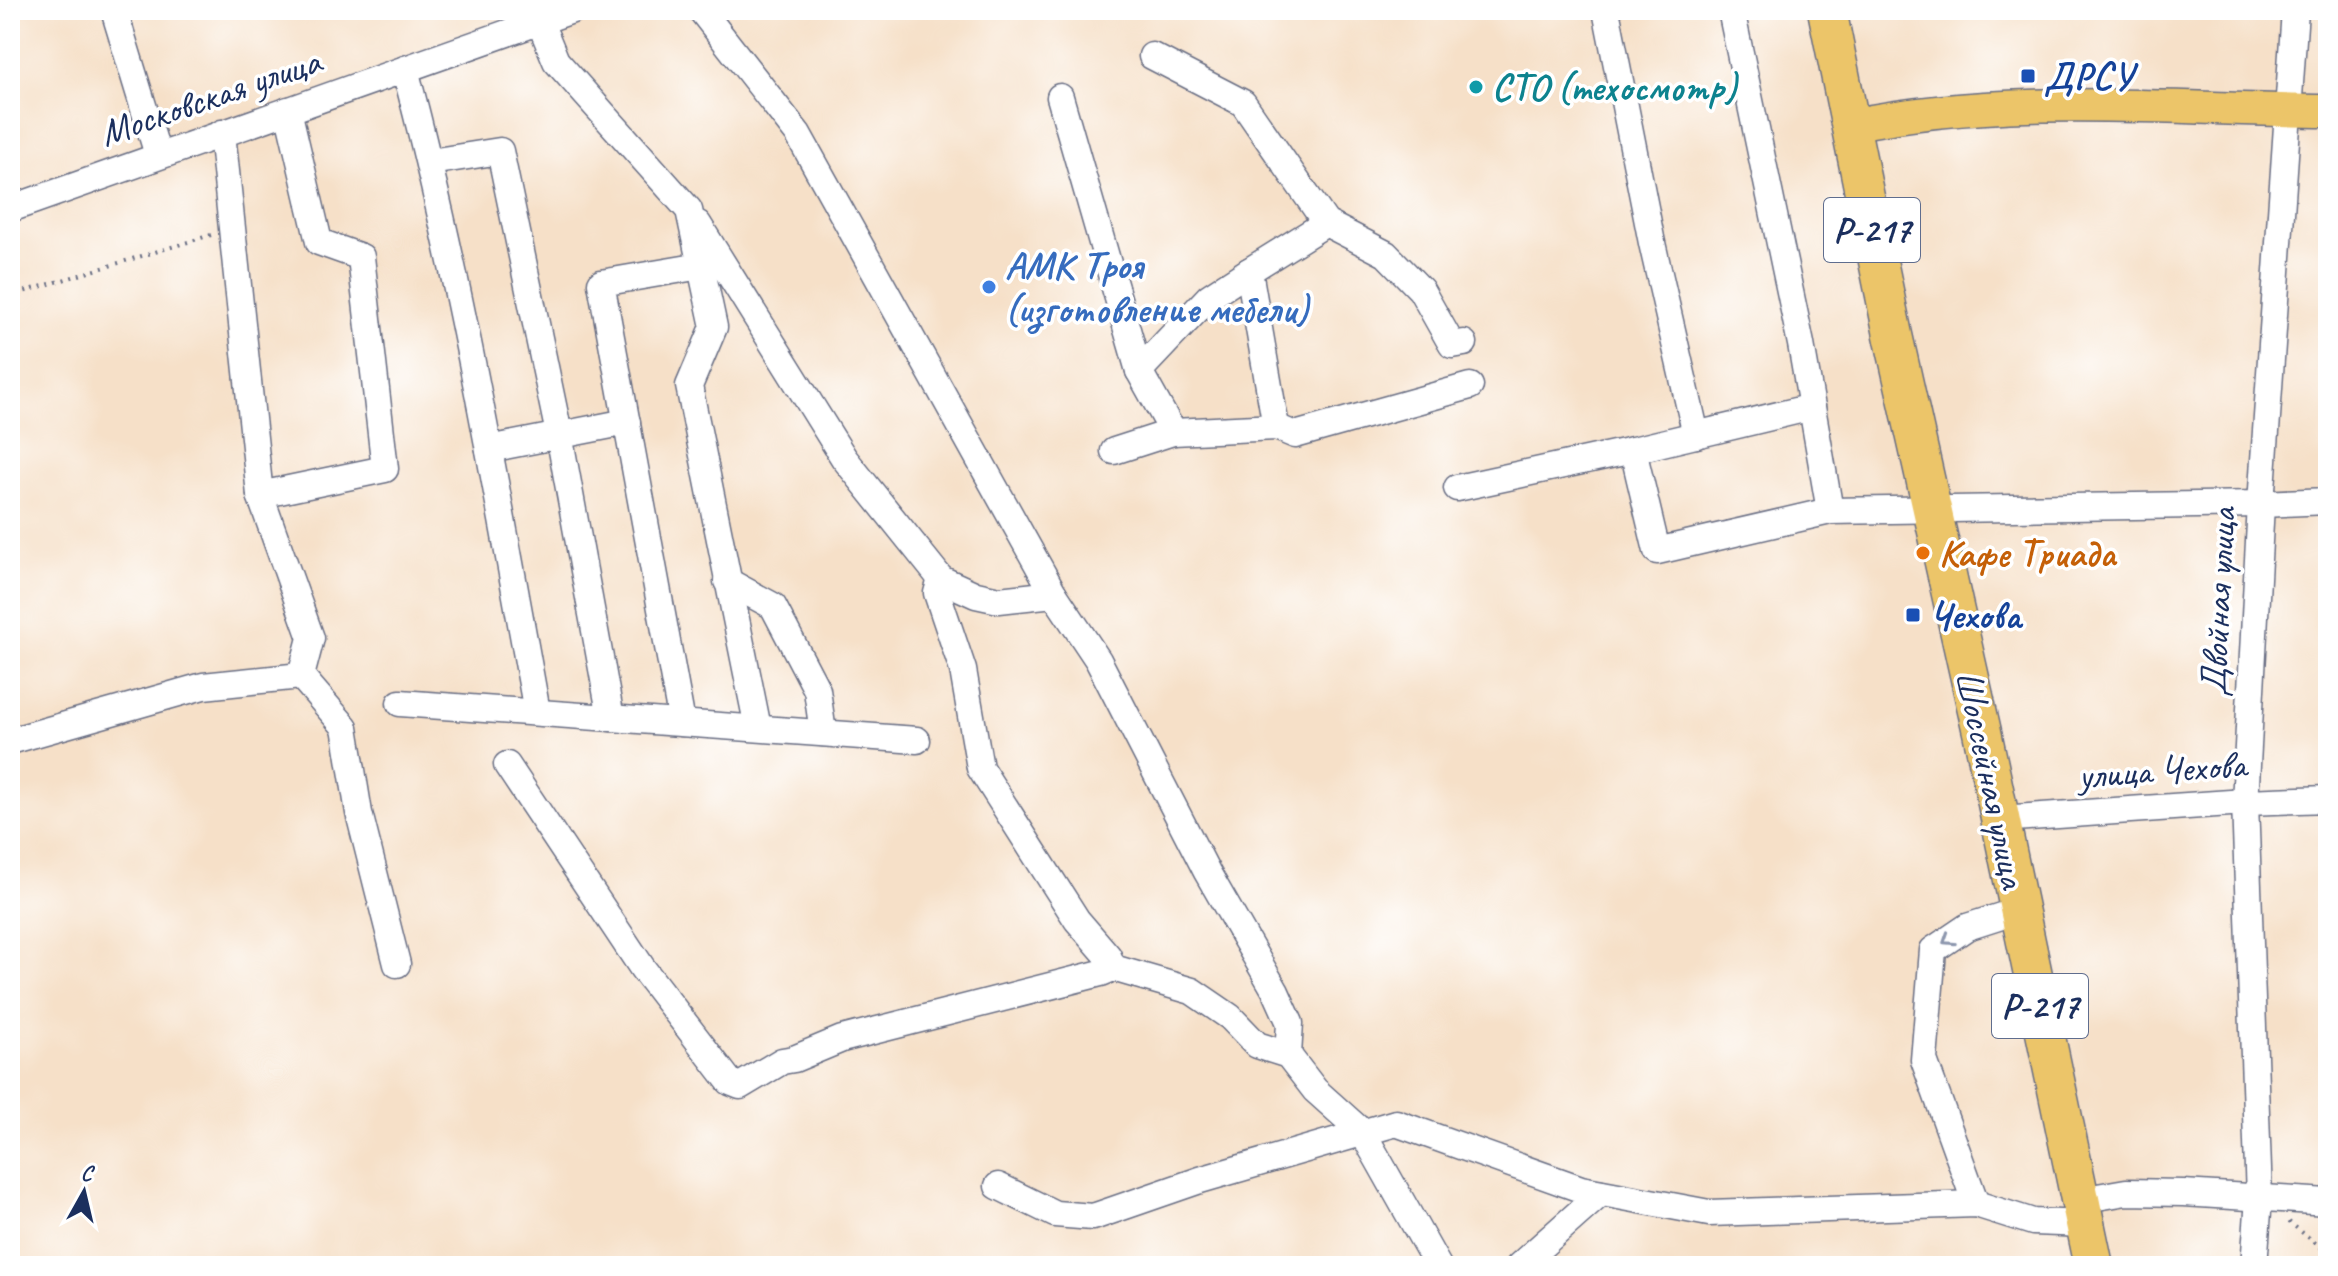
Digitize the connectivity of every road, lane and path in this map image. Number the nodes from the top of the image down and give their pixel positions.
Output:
1 (114, 10) edge
2 (572, 10) edge
3 (701, 10) edge
4 (1606, 10) edge
5 (1731, 10) edge
6 (1827, 10) edge
7 (2295, 10) edge
8 (537, 16) edge
9 (1152, 56) dead end
10 (405, 69) junction
11 (1060, 97) dead end
12 (288, 110) junction
13 (2289, 111) junction
14 (2328, 111) edge
15 (1851, 125) junction
16 (222, 133) junction
17 (158, 155) junction
18 (430, 162) junction
19 (10, 209) edge
20 (689, 210) junction
21 (1326, 223) junction
22 (232, 228) junction
23 (701, 266) junction
24 (1249, 271) junction
25 (10, 296) edge
26 (1464, 343) dead end
27 (1139, 371) junction
28 (1470, 386) dead end
29 (1812, 407) junction
30 (627, 422) junction
31 (1276, 427) junction
32 (1173, 432) junction
33 (559, 434) junction
34 (1696, 435) junction
35 (489, 449) junction
36 (1633, 450) junction
37 (1114, 451) dead end
38 (1457, 488) dead end
39 (260, 495) junction
40 (2328, 501) edge
41 (2261, 504) junction
42 (1931, 507) junction
43 (1830, 511) junction
44 (941, 579) junction
45 (727, 581) junction
46 (1054, 594) junction
47 (301, 676) junction
48 (400, 703) dead end
49 (537, 712) junction
50 (611, 718) junction
51 (682, 723) junction
52 (758, 728) junction
53 (823, 733) junction
54 (917, 740) dead end
55 (10, 741) edge
56 (507, 765) dead end
57 (2328, 799) edge
58 (2245, 802) junction
59 (2000, 819) junction
60 (2020, 910) junction
61 (397, 964) dead end
62 (1113, 968) junction
63 (1288, 1055) junction
64 (1363, 1133) junction
65 (998, 1186) dead end
66 (1601, 1193) junction
67 (2259, 1198) junction
68 (2328, 1202) edge
69 (1976, 1204) junction
70 (2083, 1212) junction
71 (2328, 1253) edge
72 (1438, 1266) edge
73 (1519, 1266) edge
74 (2094, 1266) edge
75 (2254, 1266) edge

1 - 17 street
2 - 8 street, Московская улица
3 - 46 street
4 - 34 street
5 - 29 street
6 - 15 highway, Шоссейная улица / Р-217
7 - 13 street, Двойная улица
8 - 10 street, Московская улица
8 - 20 street
9 - 21 street
10 - 12 street, Московская улица
10 - 18 street
11 - 27 street
12 - 16 street, Московская улица
12 - 39 street
13 - 14 main road
13 - 15 main road
13 - 41 street, Двойная улица
15 - 42 highway, Шоссейная улица / Р-217
16 - 17 street, Московская улица
16 - 22 street
17 - 19 street, Московская улица
18 - 33 street
18 - 35 street
20 - 23 street
20 - 44 street
21 - 24 street
21 - 26 street
22 - 25 path
22 - 39 street
23 - 30 street
23 - 45 street
24 - 27 street
24 - 31 street
27 - 32 street
28 - 31 street
29 - 34 street
29 - 43 street
30 - 33 street
30 - 51 street
31 - 32 street
32 - 37 street
33 - 35 street
33 - 50 street
34 - 36 street
35 - 49 street
36 - 38 street
36 - 43 street
39 - 47 street
40 - 41 street
41 - 42 street
41 - 58 street, Двойная улица
42 - 43 street
42 - 59 highway, Шоссейная улица / Р-217
44 - 46 street
44 - 62 street
45 - 52 street
45 - 53 street
46 - 63 street
47 - 55 street
47 - 61 street
48 - 49 street
49 - 50 street
50 - 51 street
51 - 52 street
52 - 53 street
53 - 54 street
56 - 62 street
57 - 58 street, улица Чехова
58 - 59 street, улица Чехова
58 - 67 street, Двойная улица
59 - 60 highway, Шоссейная улица / Р-217
60 -> 69 street
60 - 70 highway, Шоссейная улица / Р-217
62 - 63 street
63 - 64 street
64 - 65 street
64 - 66 street
64 - 72 street
66 - 69 street
66 - 73 street
67 - 68 street
67 - 70 street
67 - 71 path
67 - 75 street, Двойная улица
69 - 70 street
70 - 74 highway, Шоссейная улица / Р-217

